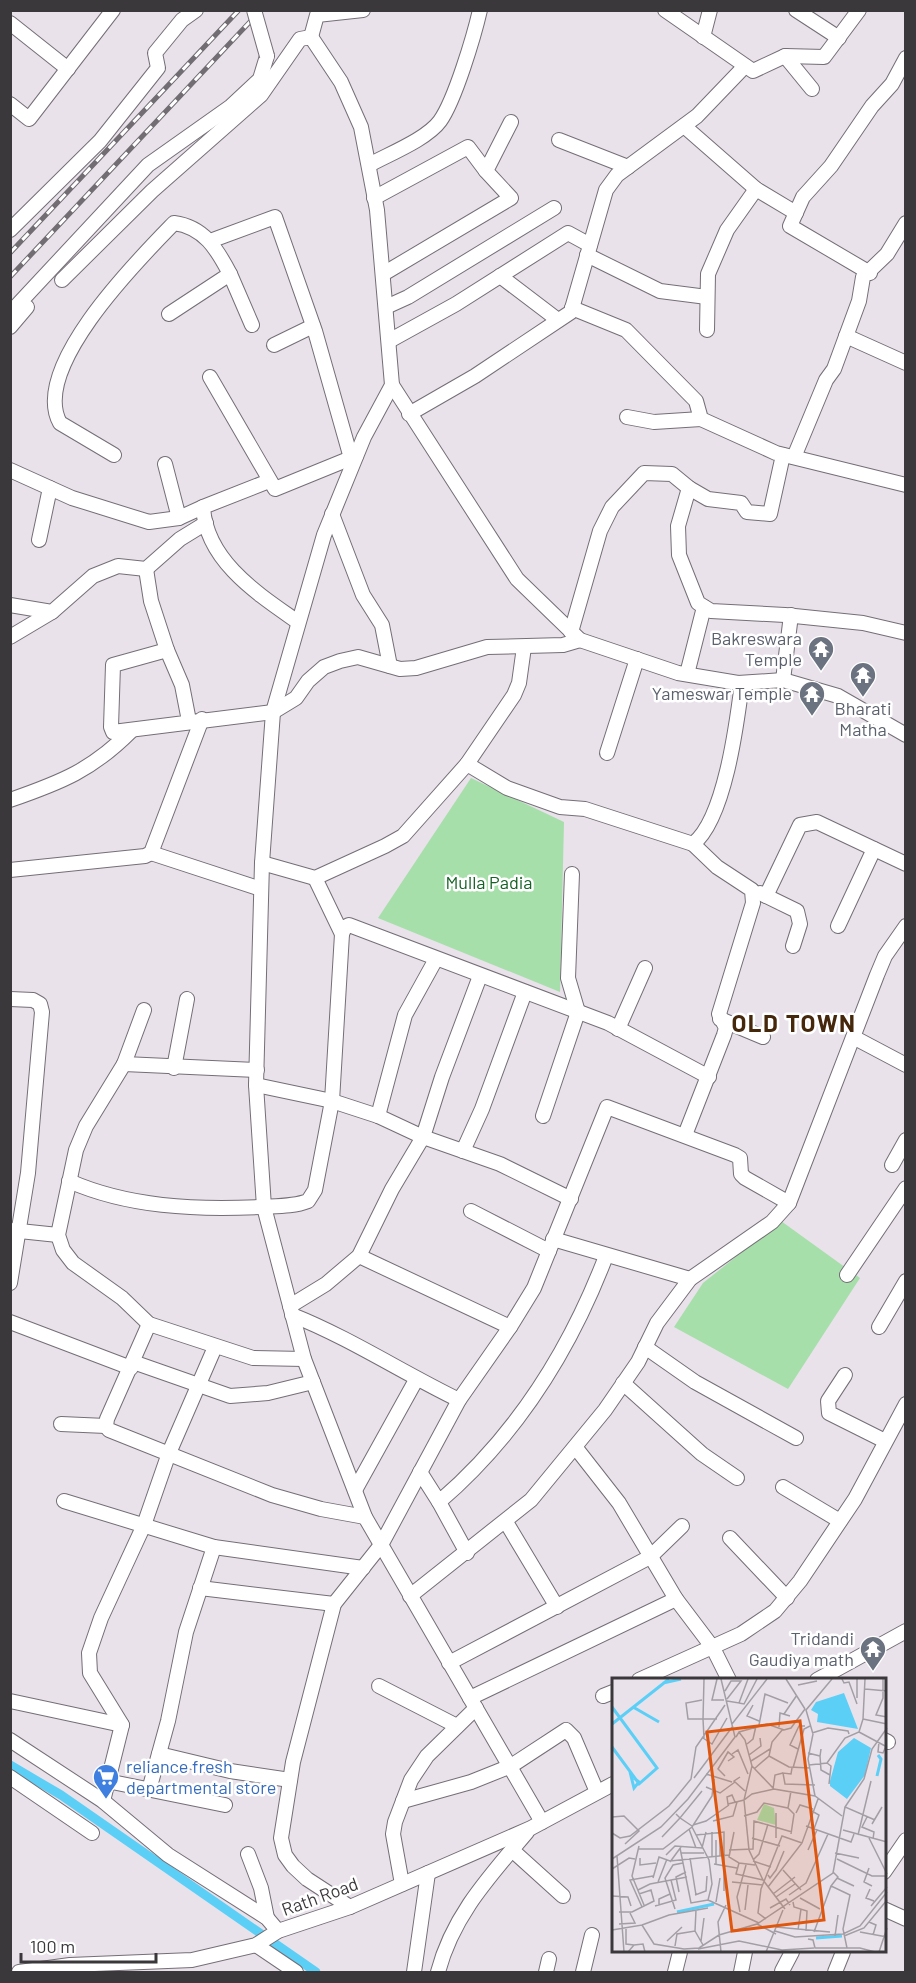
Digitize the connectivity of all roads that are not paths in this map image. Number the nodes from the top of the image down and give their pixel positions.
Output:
1 (196, 10) edge
2 (254, 10) edge
3 (363, 10) edge
4 (480, 10) edge
5 (666, 10) edge
6 (710, 10) edge
7 (796, 10) edge
8 (859, 10) edge
9 (107, 12) edge
10 (10, 23) edge
11 (311, 37) junction
12 (703, 37) junction
13 (839, 38) junction
14 (785, 56) junction
15 (906, 58) edge
16 (745, 66) junction
17 (68, 69) junction
18 (812, 89) dead end
19 (10, 104) edge
20 (511, 122) dead end
21 (684, 126) junction
22 (559, 140) dead end
23 (369, 165) junction
24 (628, 167) junction
25 (486, 171) junction
26 (125, 188) junction
27 (756, 189) junction
28 (374, 198) junction
29 (554, 208) dead end
30 (796, 213) junction
31 (906, 223) edge
32 (10, 230) edge
33 (210, 241) junction
34 (588, 250) junction
35 (870, 273) junction
36 (230, 274) junction
37 (383, 274) junction
38 (500, 276) junction
39 (62, 280) dead end
40 (707, 297) junction
41 (386, 307) junction
42 (572, 308) junction
43 (10, 313) edge
44 (169, 314) dead end
45 (558, 320) junction
46 (252, 325) dead end
47 (313, 326) junction
48 (10, 327) edge
49 (707, 330) dead end
50 (846, 336) junction
51 (389, 341) junction
52 (274, 345) dead end
53 (906, 363) edge
54 (210, 377) dead end
55 (392, 385) junction
56 (409, 414) junction
57 (627, 417) dead end
58 (700, 419) junction
59 (114, 455) dead end
60 (789, 456) junction
61 (353, 457) junction
62 (165, 464) dead end
63 (10, 470) edge
64 (268, 481) junction
65 (906, 485) edge
66 (50, 488) junction
67 (689, 488) junction
68 (204, 507) junction
69 (332, 514) junction
70 (178, 518) junction
71 (206, 523) junction
72 (39, 540) dead end
73 (146, 569) junction
74 (10, 605) edge
75 (704, 607) junction
76 (52, 612) junction
77 (791, 615) junction
78 (298, 622) junction
79 (906, 633) edge
80 (576, 636) junction
81 (10, 637) edge
82 (524, 648) junction
83 (167, 650) junction
84 (638, 659) junction
85 (390, 666) junction
86 (687, 674) junction
87 (783, 680) junction
88 (742, 683) junction
89 (273, 712) junction
90 (196, 720) junction
91 (131, 731) junction
92 (906, 735) edge
93 (607, 753) dead end
94 (467, 764) junction
95 (10, 800) edge
96 (693, 844) junction
97 (874, 849) junction
98 (151, 853) junction
99 (262, 863) junction
100 (906, 864) edge
101 (10, 870) edge
102 (572, 874) dead end
103 (315, 878) junction
104 (261, 889) junction
105 (752, 890) junction
106 (766, 896) junction
107 (838, 926) dead end
108 (906, 926) edge
109 (342, 934) junction
110 (793, 946) dead end
111 (436, 960) junction
112 (645, 968) dead end
113 (480, 975) junction
114 (525, 992) junction
115 (10, 999) edge
116 (187, 999) dead end
117 (144, 1010) dead end
118 (578, 1012) junction
119 (720, 1019) junction
120 (618, 1029) junction
121 (763, 1037) dead end
122 (855, 1038) junction
123 (124, 1065) junction
124 (906, 1065) edge
125 (174, 1068) junction
126 (257, 1070) junction
127 (709, 1077) junction
128 (256, 1085) junction
129 (332, 1101) junction
130 (378, 1116) junction
131 (543, 1116) dead end
132 (685, 1135) junction
133 (423, 1137) junction
134 (906, 1140) edge
135 (463, 1150) junction
136 (892, 1165) dead end
137 (69, 1181) junction
138 (906, 1188) edge
139 (571, 1199) junction
140 (789, 1203) junction
141 (264, 1207) junction
142 (471, 1211) dead end
143 (15, 1231) edge
144 (58, 1235) junction
145 (551, 1245) junction
146 (359, 1256) junction
147 (606, 1256) junction
148 (11, 1275) edge
149 (847, 1275) dead end
150 (690, 1279) junction
151 (905, 1284) edge
152 (291, 1311) junction
153 (10, 1322) edge
154 (149, 1324) junction
155 (510, 1327) junction
156 (879, 1327) dead end
157 (215, 1347) junction
158 (645, 1347) junction
159 (304, 1359) junction
160 (132, 1365) junction
161 (845, 1375) dead end
162 (416, 1380) junction
163 (313, 1382) junction
164 (623, 1383) junction
165 (198, 1385) junction
166 (459, 1400) junction
167 (906, 1404) edge
168 (61, 1424) dead end
169 (106, 1426) junction
170 (795, 1438) dead end
171 (885, 1441) junction
172 (576, 1448) junction
173 (169, 1453) junction
174 (420, 1472) junction
175 (737, 1478) dead end
176 (783, 1487) dead end
177 (355, 1490) junction
178 (64, 1501) dead end
179 (439, 1502) junction
180 (365, 1517) junction
181 (506, 1521) junction
182 (840, 1521) junction
183 (144, 1525) junction
184 (682, 1526) dead end
185 (730, 1538) dead end
186 (381, 1545) junction
187 (214, 1547) junction
188 (467, 1552) junction
189 (650, 1557) junction
190 (363, 1568) junction
191 (201, 1588) junction
192 (410, 1596) junction
193 (787, 1598) junction
194 (675, 1599) junction
195 (334, 1604) junction
196 (557, 1607) junction
197 (906, 1631) edge
198 (713, 1648) junction
199 (449, 1663) junction
200 (644, 1678) edge
201 (728, 1678) edge
202 (821, 1678) edge
203 (379, 1686) dead end
204 (10, 1701) edge
205 (473, 1703) junction
206 (122, 1725) junction
207 (457, 1726) junction
208 (10, 1740) edge
209 (159, 1754) junction
210 (511, 1766) junction
211 (10, 1777) edge
212 (291, 1780) junction
213 (107, 1781) junction
214 (612, 1784) edge
215 (149, 1790) junction
216 (597, 1792) junction
217 (103, 1801) junction
218 (403, 1801) junction
219 (225, 1805) dead end
220 (536, 1825) junction
221 (92, 1833) dead end
222 (906, 1840) edge
223 (512, 1850) junction
224 (248, 1854) dead end
225 (901, 1857) edge
226 (886, 1871) edge
227 (428, 1873) junction
228 (402, 1884) junction
229 (563, 1896) dead end
230 (350, 1907) junction
231 (886, 1909) edge
232 (267, 1918) junction
233 (906, 1919) edge
234 (276, 1933) junction
235 (592, 1935) dead end
236 (258, 1943) junction
237 (680, 1953) edge
238 (745, 1953) edge
239 (791, 1953) edge
240 (843, 1953) edge
241 (782, 1971) dead end
242 (19, 1972) edge
243 (296, 1972) edge
244 (414, 1972) edge
245 (438, 1972) edge
246 (584, 1972) edge
247 (675, 1972) edge
248 (741, 1972) edge
249 (835, 1972) edge

1 - 32 street
2 - 26 street, bridge
3 - 11 street
4 - 23 street
5 - 12 street
6 - 12 street
7 - 13 street
8 - 13 street
9 - 17 street
10 - 17 street
11 - 23 street
11 - 39 street
12 - 16 street
13 - 14 street
14 - 16 street
14 - 18 street
15 - 30 street
16 - 21 street
17 - 19 street
20 - 25 street
21 - 24 street
21 - 27 street
22 - 24 street
23 - 28 street
24 - 34 street
25 - 28 street
25 - 37 street
26 - 43 street
26 - 48 street
27 - 30 street
27 - 40 street
28 - 37 street
29 - 41 street
30 - 35 street
31 - 35 street
33 - 36 street
33 - 47 street
33 - 59 street
34 - 38 street
34 - 40 street
34 - 42 street
35 - 50 street
36 - 44 street
36 - 46 street
37 - 41 street
38 - 45 street
38 - 51 street
40 - 49 street
41 - 51 street
42 - 45 street
42 - 58 street
45 - 56 street
47 - 52 street
47 - 61 street
50 - 53 street
50 - 60 street
51 - 55 street
54 - 64 street
55 - 56 street
55 - 61 street
56 - 80 street
57 - 58 street
58 - 60 street
60 - 65 street
60 - 67 street
61 - 64 street
61 - 69 street
62 - 70 street
63 - 66 street
64 - 68 street
66 - 70 street
66 - 72 street
67 - 75 street
67 - 80 street
68 - 70 street
68 - 71 street
69 - 78 street
69 - 85 street
71 - 73 street
71 - 78 street
73 - 76 street
73 - 83 street
74 - 76 street
75 - 77 street
75 - 86 street
76 - 81 street
77 - 79 street
77 - 87 street
78 - 89 street
80 - 82 street
80 - 84 street
82 - 85 street
82 - 94 street
83 - 90 street
83 - 91 street
84 - 86 street
84 - 93 street
85 - 89 street
86 - 88 street
87 - 88 street
87 - 92 street
88 - 96 street
89 - 90 street
89 - 99 street
90 - 91 street
90 - 98 street
91 - 95 street
94 - 96 street
94 - 103 street
96 - 105 street
97 - 100 street
97 - 106 street
97 - 107 street
98 - 101 street
98 - 104 street
99 - 103 street
99 - 104 street
102 - 118 street
103 - 109 street
104 - 126 street
105 - 106 street
105 - 119 street
106 - 110 street
108 - 122 street
109 - 111 street
109 - 129 street
111 - 113 street
111 - 130 street
112 - 120 street
113 - 114 street
113 - 133 street
114 - 118 street
114 - 135 street
115 - 143 street
116 - 125 street
117 - 123 street
118 - 120 street
118 - 131 street
119 - 121 street
119 - 127 street
120 - 127 street
122 - 124 street
122 - 140 street
123 - 125 street
123 - 137 street
125 - 126 street
126 - 128 street
127 - 132 street
128 - 129 street
128 - 141 street
129 - 130 street
129 - 141 street
130 - 133 street
132 - 139 street
132 - 140 street
133 - 135 street
133 - 146 street
134 - 136 street
135 - 139 street
137 - 141 street
137 - 144 street
138 - 149 street
139 - 145 street
140 - 150 street
141 - 152 street
142 - 145 street
143 - 144 street
143 - 148 street
144 - 154 street
145 - 147 street
145 - 155 street
146 - 152 street
146 - 155 street
147 - 150 street
147 - 179 street
150 - 158 street
151 - 156 street
152 - 159 street
152 - 162 street
153 - 160 street
154 - 157 street
154 - 160 street
155 - 166 street
157 - 159 street
157 - 165 street
158 - 164 street
158 - 170 street
159 - 163 street
160 - 165 street
160 - 169 street
161 - 171 street
162 - 166 street
162 - 177 street
163 - 165 street
163 - 177 street
164 - 172 street
164 - 175 street
165 - 173 street
166 - 174 street
167 - 171 street
168 - 169 street
169 - 173 street
171 - 182 street
172 - 181 street
172 - 189 street
173 - 180 street
173 - 183 street
174 - 179 street
174 - 186 street
176 - 182 street
177 - 180 street
178 - 183 street
179 - 188 street
180 - 186 street
181 - 188 street
181 - 196 street
182 - 193 street
183 - 187 street
183 - 206 street
184 - 189 street
185 - 193 street
186 - 190 street
186 - 192 street
187 - 190 street
187 - 191 street
188 - 192 street
189 - 194 street
189 - 196 street
190 - 195 street
191 - 195 street
191 - 209 street
192 - 199 street
193 - 198 street
194 - 198 street
194 - 205 street
195 - 212 street
196 - 199 street
197 - 202 street
198 - 200 street
198 - 201 street
199 - 205 street
203 - 207 street
204 - 206 street
205 - 207 street
205 - 210 street
206 - 213 street
207 - 218 street
208 - 217 street
209 - 212 street
209 - 215 street
210 - 216 street
210 - 218 street
210 - 220 street
211 - 221 street
212 - 230 street
213 - 215 street
213 - 217 street
214 - 216 street, Rath Road
215 - 219 street
216 - 220 street, Rath Road
217 - 232 street
218 - 228 street
220 - 223 street
220 - 227 street, Rath Road
222 - 225 street
223 - 229 street
223 - 245 street
224 - 232 street
225 - 226 street
227 - 228 street, Rath Road
227 - 244 street
228 - 230 street, Rath Road
230 - 234 street, Rath Road
231 - 233 street
232 - 234 street
234 - 236 street, Rath Road
235 - 246 street
236 - 242 street, Rath Road
236 - 243 street
237 - 247 street
238 - 248 street
239 - 241 street
240 - 249 street

